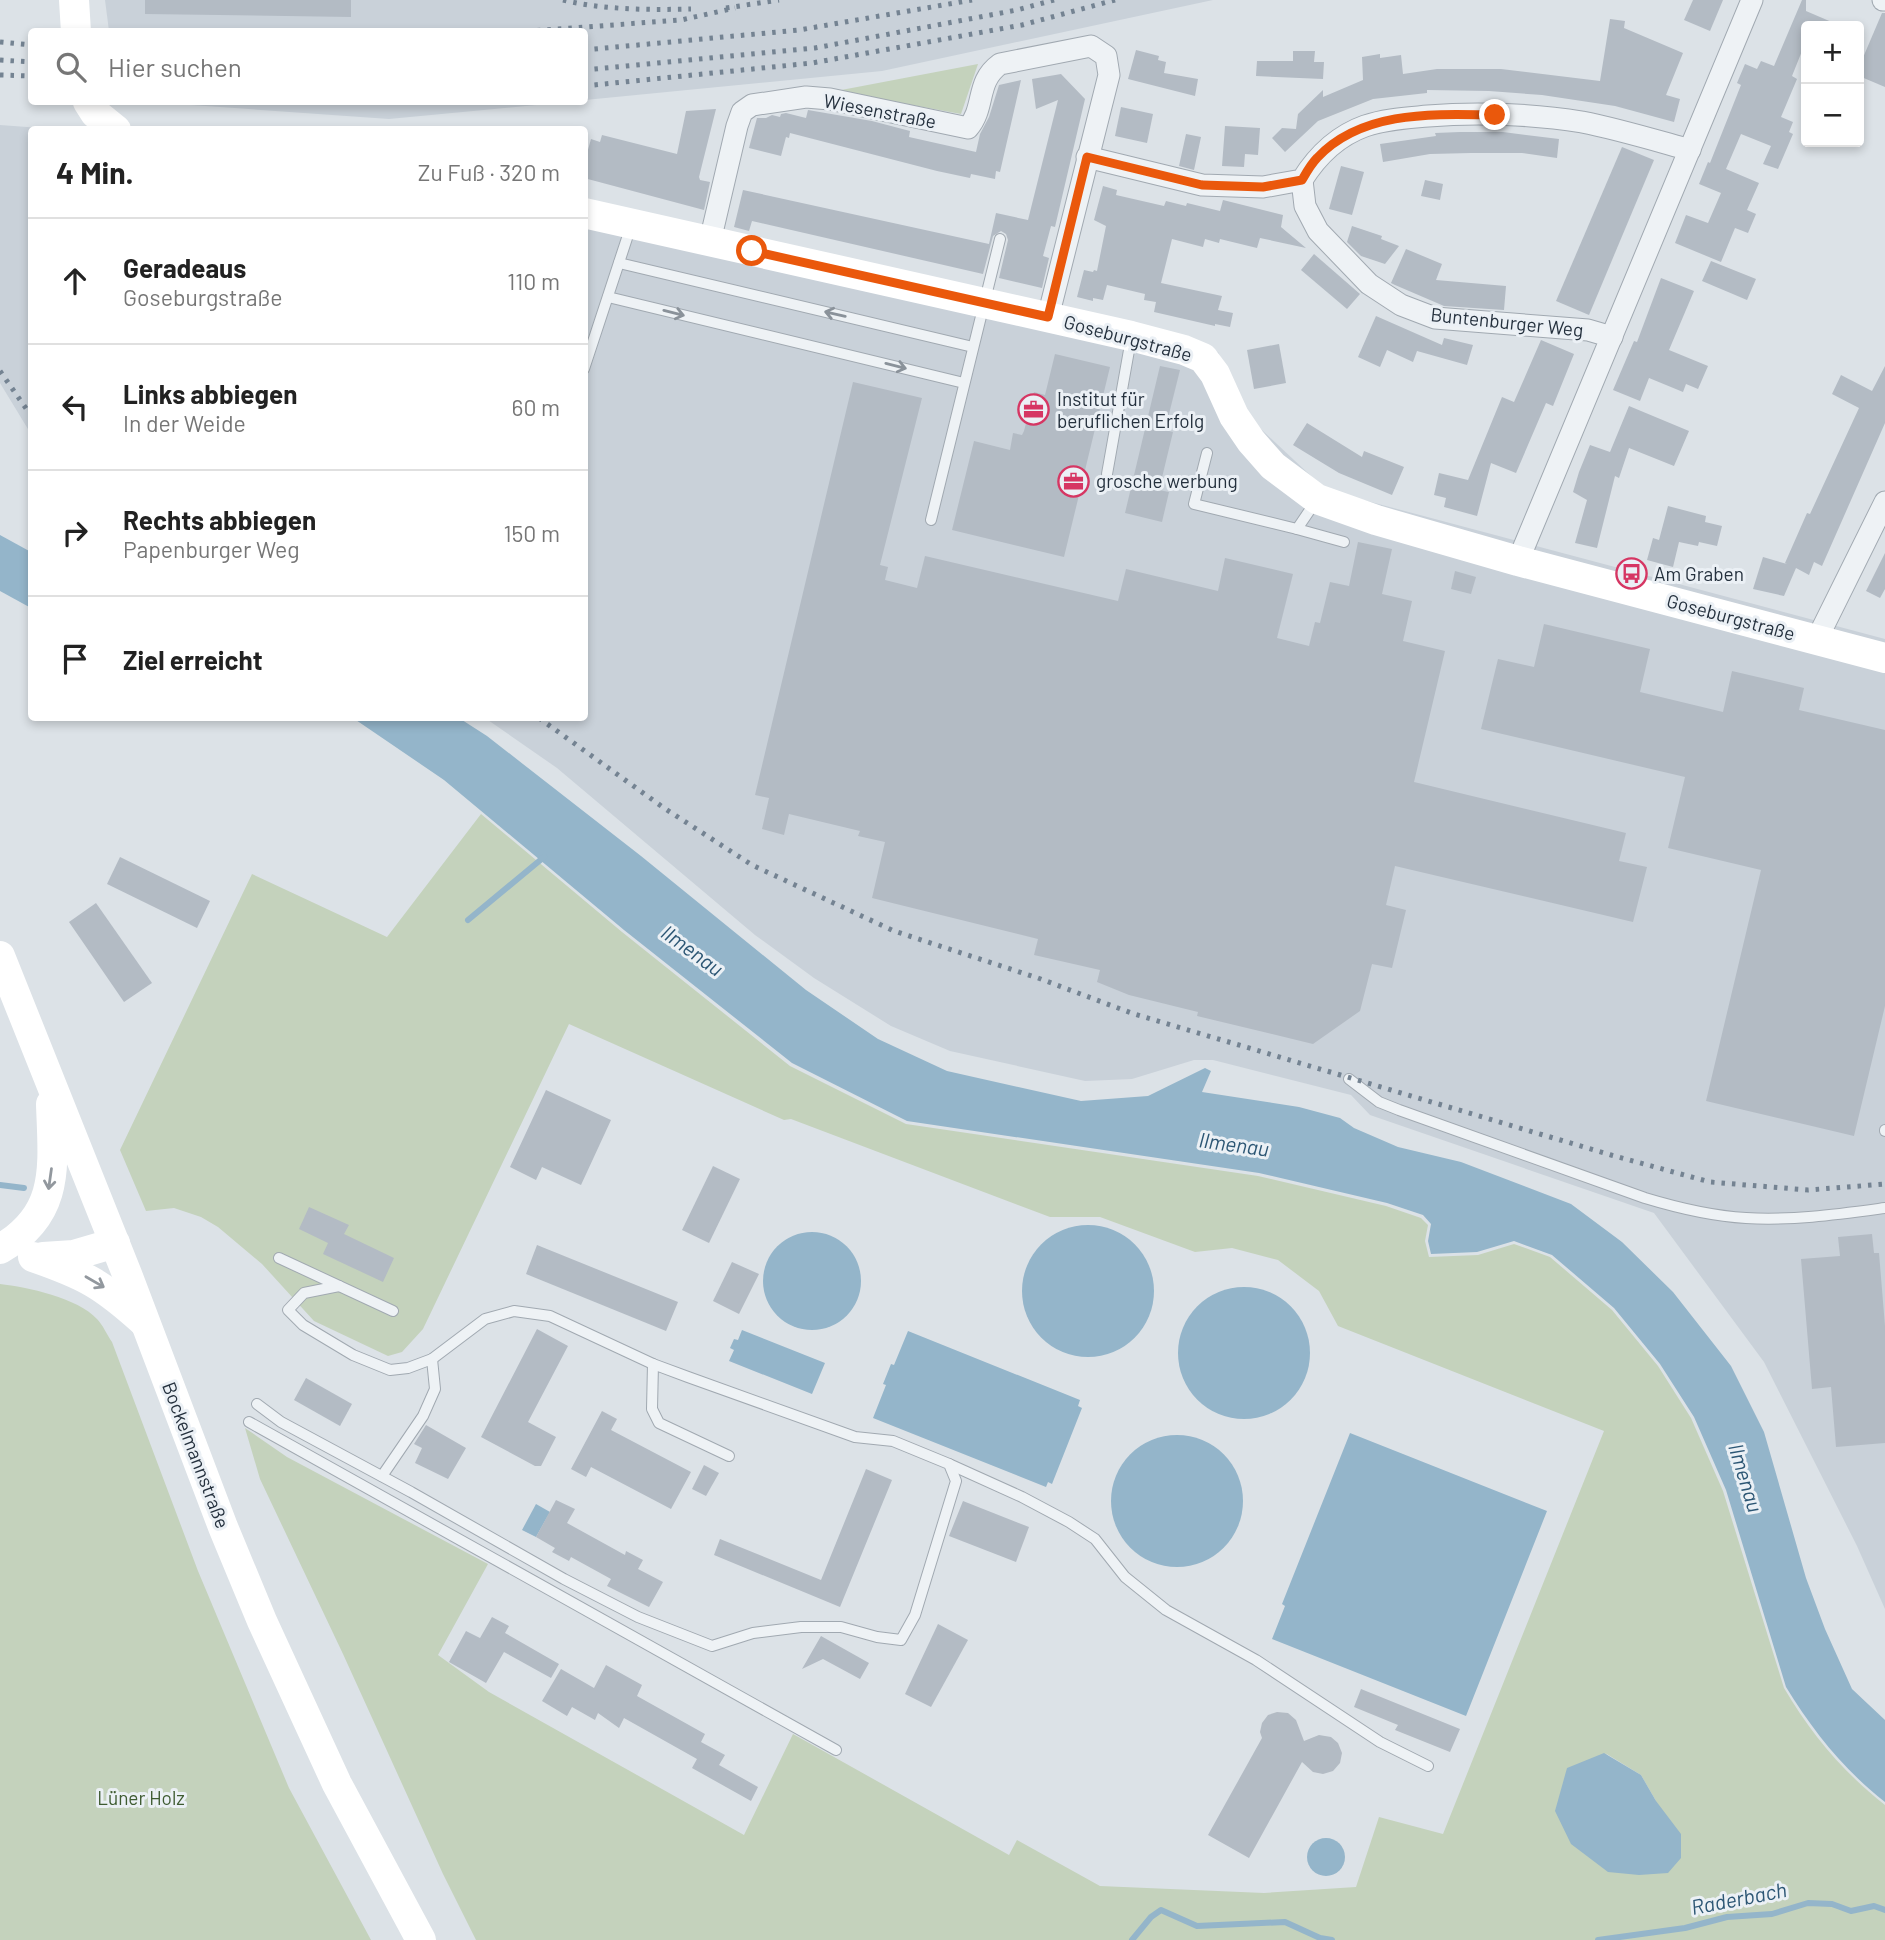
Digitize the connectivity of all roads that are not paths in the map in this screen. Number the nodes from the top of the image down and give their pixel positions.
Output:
1 (74, 0) edge
2 (1752, 0) edge
3 (76, 28) edge
4 (1690, 150) junction
5 (1087, 157) junction
6 (1302, 180) junction
7 (588, 214) edge
8 (632, 224) junction
9 (1000, 239) dead end
10 (710, 241) junction
11 (619, 263) junction
12 (608, 297) junction
13 (984, 303) junction
14 (1048, 317) junction
15 (1131, 336) junction
16 (1612, 337) junction
17 (973, 347) junction
18 (588, 357) edge
19 (964, 383) junction
20 (1207, 453) dead end
21 (1107, 474) dead end
22 (1317, 499) junction
23 (1885, 502) edge
24 (931, 520) dead end
25 (1297, 529) junction
26 (1344, 541) dead end
27 (1518, 561) junction
28 (1817, 639) junction
29 (1885, 658) edge
30 (2, 965) edge
31 (1349, 1079) dead end
32 (51, 1086) junction
33 (1885, 1208) edge
34 (115, 1243) junction
35 (0, 1249) edge
36 (0, 1258) edge
37 (33, 1258) junction
38 (279, 1258) dead end
39 (339, 1286) junction
40 (393, 1311) dead end
41 (147, 1325) junction
42 (432, 1359) junction
43 (653, 1364) junction
44 (257, 1404) dead end
45 (248, 1422) dead end
46 (729, 1456) dead end
47 (949, 1464) junction
48 (382, 1476) junction
49 (836, 1749) dead end
50 (1427, 1766) dead end
51 (421, 1940) edge

1 - 3 street
2 - 4 street
4 - 6 street
4 - 16 street
5 - 6 street
5 - 10 street, Wiesenstraße
5 - 14 street
6 - 16 street, Buntenburger Weg
7 - 8 street, Goseburgstraße
8 - 10 street, Goseburgstraße
8 - 11 lane
9 - 13 lane
10 - 13 street, Goseburgstraße
11 - 12 lane
17 -> 11 lane
12 - 18 lane
12 -> 19 lane
13 - 14 street, Goseburgstraße
13 - 17 lane
14 - 15 street, Goseburgstraße
15 - 21 lane
15 - 22 street, Goseburgstraße
16 - 27 street
17 - 19 lane
19 - 24 lane
20 - 25 lane
22 - 25 lane
22 - 27 street, Goseburgstraße
23 - 28 street
25 - 26 lane
27 - 28 street, Goseburgstraße
28 - 29 street, Goseburgstraße
30 - 32 street, Bockelmannstraße
31 - 33 lane
32 - 34 street, Bockelmannstraße
32 -> 35 street
34 - 37 street
34 - 41 street, Bockelmannstraße
36 - 37 street
37 -> 41 street
38 - 39 lane
39 - 40 lane
39 - 42 lane
41 - 51 street, Bockelmannstraße
42 - 43 lane
42 - 48 lane
43 - 46 lane
43 - 47 lane
44 - 48 lane
45 - 49 lane
47 - 48 lane
47 - 50 lane

